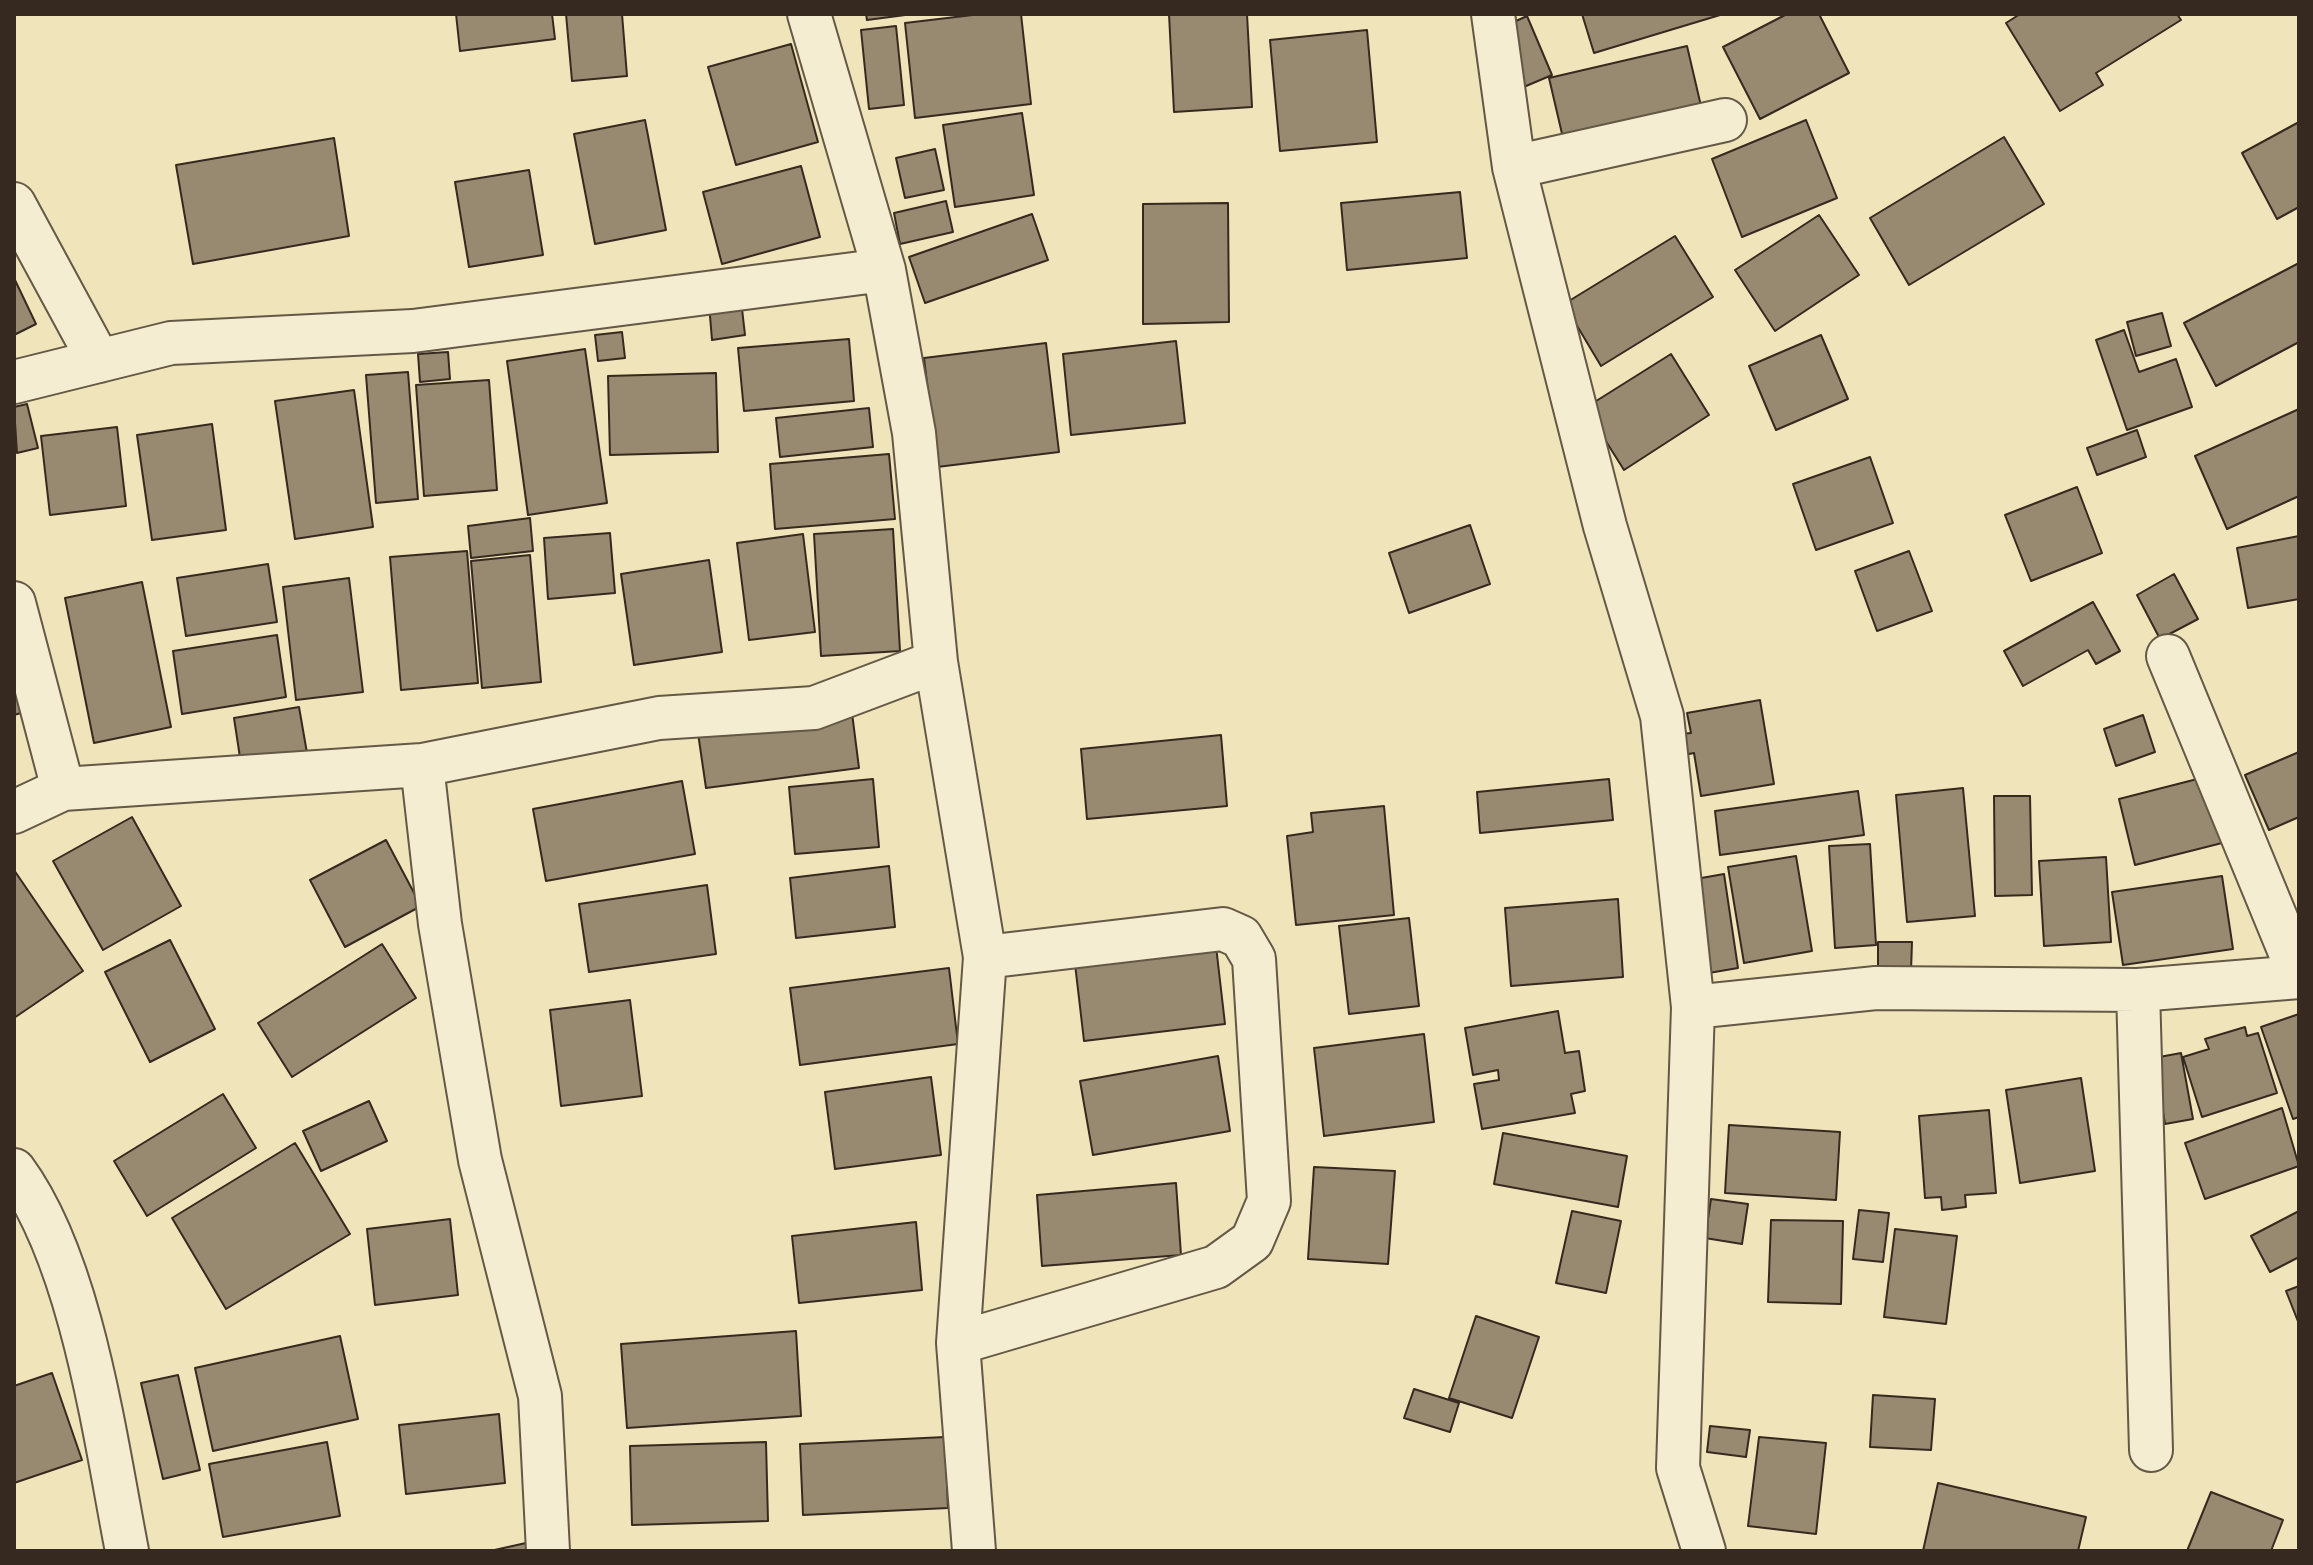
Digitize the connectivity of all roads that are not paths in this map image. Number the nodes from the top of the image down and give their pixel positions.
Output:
1 (809, 14) edge
2 (1493, 14) edge
3 (1725, 120) dead end
4 (1514, 167) junction
5 (14, 204) edge
6 (884, 270) junction
7 (99, 361) junction
8 (14, 382) edge
9 (14, 603) edge
10 (2168, 656) dead end
11 (936, 662) junction
12 (422, 765) junction
13 (63, 789) junction
14 (14, 812) edge
15 (985, 957) junction
16 (2299, 975) edge
17 (2138, 990) junction
18 (1693, 1007) junction
19 (14, 1170) edge
20 (958, 1343) junction
21 (2151, 1450) dead end
22 (127, 1551) edge
23 (548, 1551) edge
24 (974, 1551) edge
25 (1704, 1551) edge

1 - 6 street
2 - 4 street
3 - 4 street
4 - 18 street
5 - 7 street
6 - 7 street
6 - 11 street
7 - 8 street
9 - 13 street
10 - 16 street
11 - 12 street
11 - 15 street
12 - 13 street
12 - 23 street
13 - 14 street
15 - 20 street
15 - 20 street
16 - 17 street
17 - 18 street
17 - 21 street
18 - 25 street
19 - 22 street
20 - 24 street

